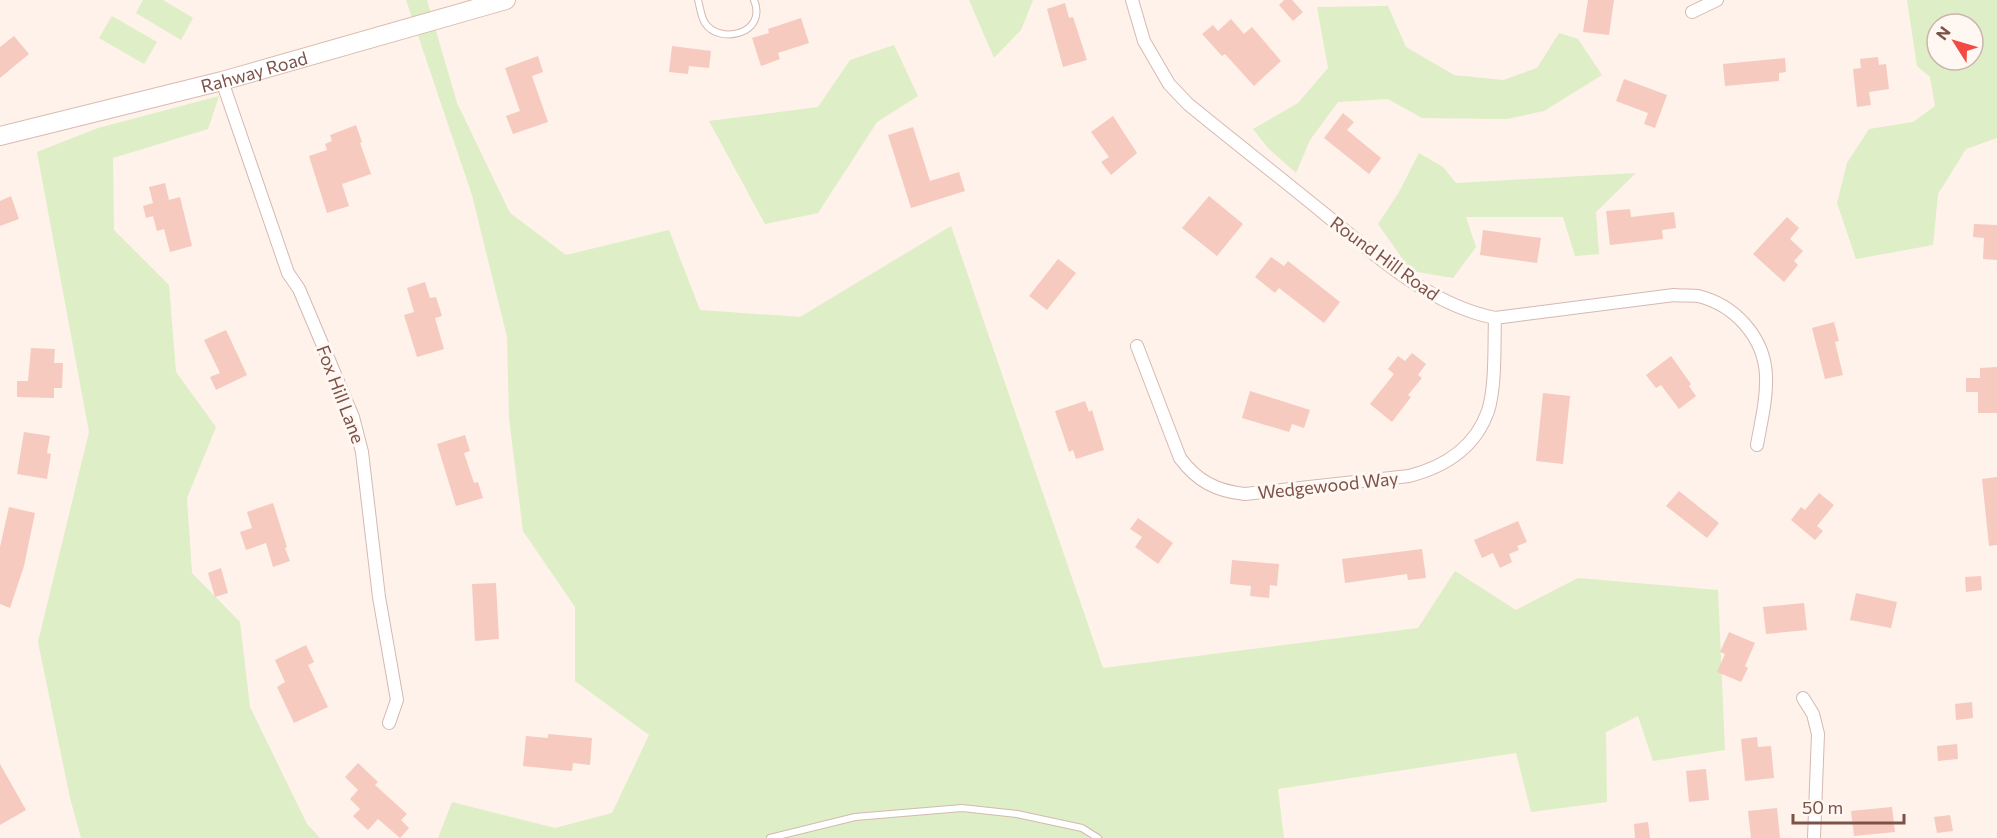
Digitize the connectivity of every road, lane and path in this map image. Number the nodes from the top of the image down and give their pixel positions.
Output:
1 (506, 0) edge
2 (698, 0) edge
3 (754, 0) edge
4 (1132, 0) edge
5 (1717, 0) edge
6 (1692, 12) dead end
7 (222, 81) junction
8 (0, 136) edge
9 (1495, 318) junction
10 (1137, 345) dead end
11 (1757, 445) dead end
12 (1803, 698) dead end
13 (389, 723) dead end
14 (770, 838) edge
15 (1098, 838) edge
16 (1814, 838) edge

1 - 7 street, Rahway Road
2 - 3 lane
4 - 9 street, Round Hill Road
5 - 6 street
7 - 8 street, Rahway Road
7 - 13 street, Fox Hill Lane
9 - 10 street, Wedgewood Way
9 - 11 street, Round Hill Road
12 - 16 street
14 - 15 lane

